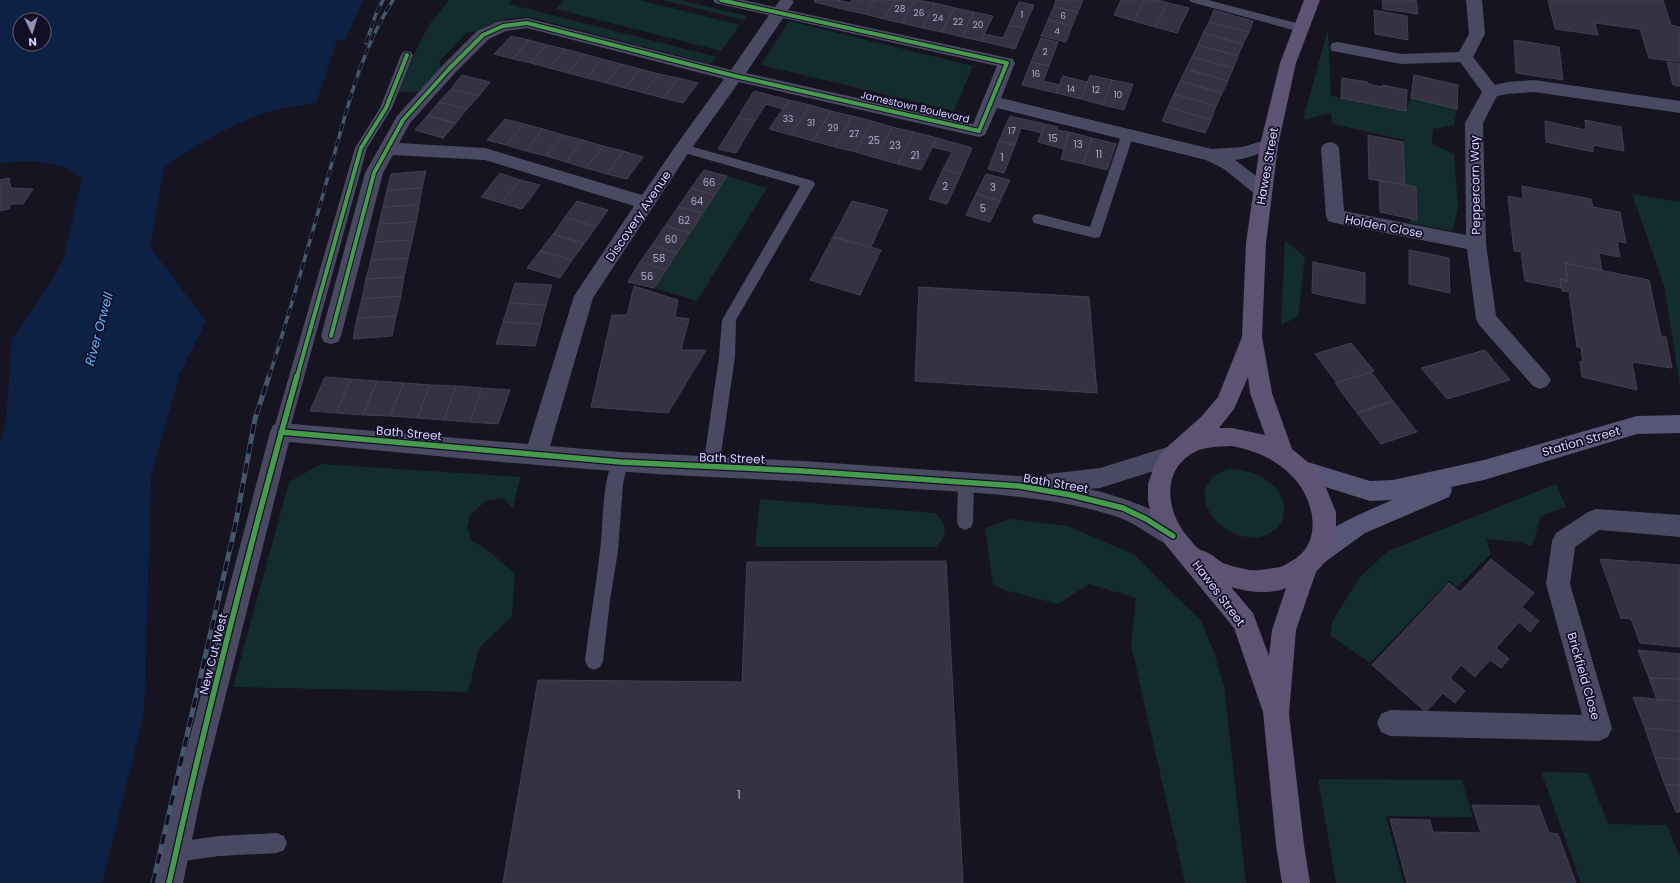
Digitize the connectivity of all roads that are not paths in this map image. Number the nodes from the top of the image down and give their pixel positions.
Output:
1 (721, 0) edge
2 (1195, 0) edge
3 (1312, 0) edge
4 (1474, 0) edge
5 (783, 7) edge
6 (1300, 28) junction
7 (1338, 47) dead end
8 (407, 55) dead end
9 (1465, 57) junction
10 (735, 76) junction
11 (1491, 92) junction
12 (992, 101) junction
13 (1680, 107) edge
14 (1128, 133) junction
15 (1269, 145) junction
16 (683, 148) junction
17 (1330, 148) dead end
18 (386, 149) junction
19 (1212, 155) junction
20 (1262, 190) junction
21 (646, 203) junction
22 (1039, 219) dead end
23 (1476, 244) junction
24 (331, 336) dead end
25 (1252, 337) junction
26 (1540, 380) dead end
27 (1680, 424) edge
28 (280, 432) junction
29 (1179, 451) junction
30 (536, 455) junction
31 (1282, 455) junction
32 (620, 462) junction
33 (711, 467) junction
34 (1301, 470) junction
35 (1484, 470) junction
36 (966, 483) junction
37 (1019, 486) junction
38 (965, 522) dead end
39 (1680, 526) edge
40 (1181, 545) junction
41 (1312, 560) junction
42 (594, 661) dead end
43 (1276, 714) junction
44 (1390, 723) dead end
45 (277, 843) dead end
46 (176, 852) junction
47 (170, 883) edge
48 (1296, 883) edge

1 - 5 street
2 - 6 lane
3 - 6 main road, Hawes Street
4 - 9 street
5 - 10 street, Discovery Avenue
5 - 12 street, Jamestown Boulevard
6 - 15 main road, Hawes Street
7 - 9 street
8 - 28 lane
9 - 11 street
10 - 12 street, Jamestown Boulevard
10 - 16 street, Discovery Avenue
10 - 18 street
11 - 13 street
11 - 23 street, Peppercorn Way
12 - 14 street
14 - 19 street
14 - 22 lane
15 - 19 street
15 - 20 main road, Hawes Street
16 - 21 street, Discovery Avenue
16 - 33 lane
17 - 23 street, Holden Close
18 - 21 street
18 - 24 street
19 - 20 street
20 - 25 main road, Hawes Street
21 - 30 street, Discovery Avenue
23 - 26 street, Peppercorn Way
25 - 29 main road, Hawes Street
25 - 31 main road, Hawes Street
27 - 35 street, Station Street
28 - 30 street, Bath Street
28 - 46 street, New Cut West
29 - 31 main road, Hawes Street
29 - 37 street, Bath Street
29 - 40 main road, Hawes Street
30 - 32 street, Bath Street
31 - 34 main road, Hawes Street
32 - 33 street, Bath Street
32 - 42 lane
33 - 36 street, Bath Street
34 - 35 street, Station Street
34 - 41 main road, Hawes Street
35 - 41 street, Station Street
36 - 37 street, Bath Street
36 - 38 lane
37 - 40 street, Bath Street
39 - 44 street, Brickfield Close
40 - 41 main road, Hawes Street
40 - 43 main road, Hawes Street
41 - 43 main road, Hawes Street
43 - 48 main road, Hawes Street
45 - 46 lane
46 - 47 street, New Cut West

